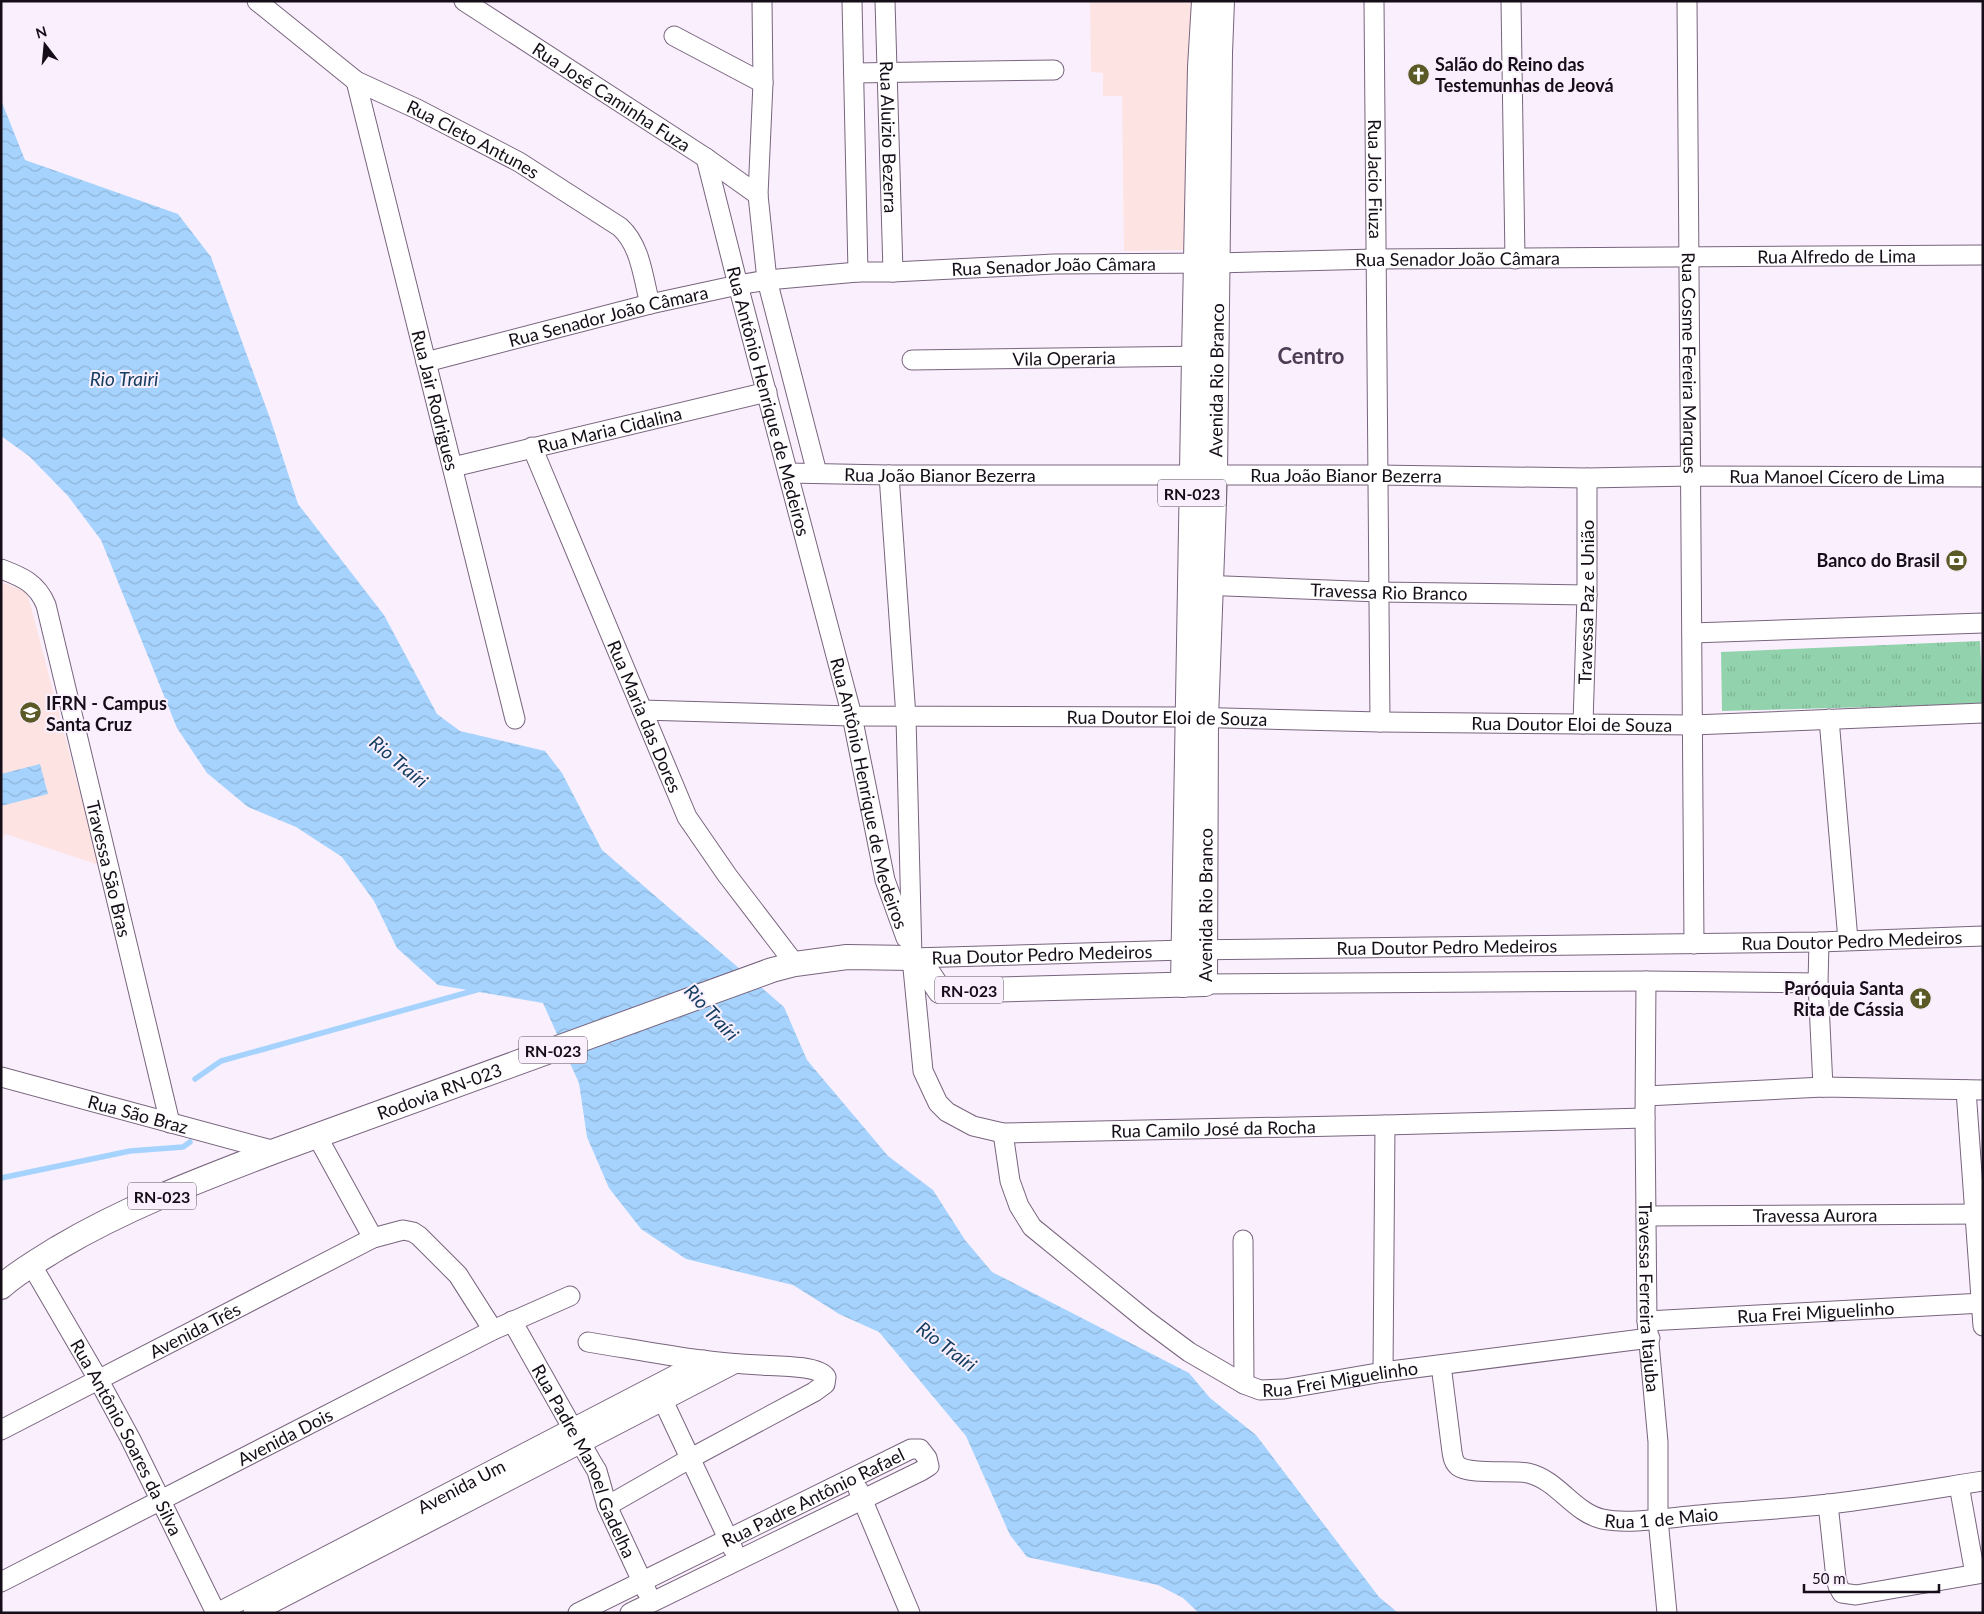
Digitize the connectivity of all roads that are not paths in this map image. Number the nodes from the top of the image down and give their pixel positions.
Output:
1 (257, 1) edge
2 (464, 1) edge
3 (762, 1) edge
4 (852, 1) edge
5 (885, 1) edge
6 (1204, 1) edge
7 (1222, 1) edge
8 (1374, 1) edge
9 (1511, 1) edge
10 (1687, 1) edge
11 (674, 36) dead end
12 (1054, 70) dead end
13 (888, 72) junction
14 (854, 73) junction
15 (356, 81) junction
16 (763, 83) junction
17 (706, 158) junction
18 (758, 195) junction
19 (1983, 256) edge
20 (1691, 257) junction
21 (1375, 259) junction
22 (1515, 259) junction
23 (1207, 263) junction
24 (858, 272) junction
25 (893, 272) junction
26 (767, 280) junction
27 (738, 285) junction
28 (650, 304) junction
29 (1205, 356) junction
30 (912, 360) dead end
31 (426, 362) junction
32 (767, 392) junction
33 (532, 448) junction
34 (453, 467) junction
35 (788, 473) junction
36 (817, 473) junction
37 (1204, 474) junction
38 (1377, 474) junction
39 (889, 475) junction
40 (1692, 476) junction
41 (1983, 477) edge
42 (1587, 478) junction
43 (1, 569) edge
44 (1200, 585) junction
45 (1378, 592) junction
46 (1588, 595) junction
47 (1983, 623) edge
48 (1692, 633) junction
49 (642, 710) junction
50 (1983, 713) edge
51 (852, 716) junction
52 (906, 716) junction
53 (1196, 718) junction
54 (515, 719) dead end
55 (1830, 719) junction
56 (1380, 722) junction
57 (1583, 724) junction
58 (1693, 725) junction
59 (1983, 936) edge
60 (1848, 940) junction
61 (1819, 942) junction
62 (1694, 944) junction
63 (1195, 950) junction
64 (912, 958) junction
65 (795, 964) junction
66 (772, 970) joint
67 (1646, 982) junction
68 (1818, 983) junction
69 (1194, 984) junction
70 (3, 1079) edge
71 (1823, 1088) junction
72 (1974, 1090) edge
73 (1646, 1096) junction
74 (1644, 1118) junction
75 (170, 1123) junction
76 (1385, 1125) junction
77 (326, 1133) junction
78 (1003, 1133) junction
79 (276, 1151) junction
80 (1979, 1213) edge
81 (1646, 1216) junction
82 (381, 1235) junction
83 (1243, 1240) dead end
84 (31, 1264) junction
85 (1, 1286) edge
86 (570, 1296) dead end
87 (1982, 1303) edge
88 (512, 1321) junction
89 (1983, 1326) edge
90 (1649, 1329) junction
91 (493, 1330) junction
92 (588, 1342) dead end
93 (704, 1360) junction
94 (734, 1364) junction
95 (1441, 1365) junction
96 (1382, 1372) junction
97 (98, 1379) junction
98 (1244, 1384) junction
99 (660, 1393) junction
100 (1, 1430) edge
101 (578, 1435) junction
102 (691, 1458) junction
103 (507, 1472) junction
104 (853, 1477) junction
105 (1983, 1481) edge
106 (1959, 1484) junction
107 (161, 1500) junction
108 (862, 1500) junction
109 (1828, 1504) junction
110 (607, 1506) junction
111 (1658, 1519) junction
112 (728, 1539) junction
113 (739, 1561) junction
114 (1979, 1574) edge
115 (642, 1581) junction
116 (1, 1582) edge
117 (651, 1602) junction
118 (216, 1613) edge
119 (253, 1613) edge
120 (578, 1613) edge
121 (630, 1613) edge
122 (910, 1613) edge
123 (1667, 1613) edge

1 - 15 street, Rua Cleto Antunes
2 - 17 street, Rua José Caminha Fuza
3 - 16 street, Rua Antônio Henrique de Medeiros
4 - 14 street, Rua Aluizio Bezerra
5 - 13 street, Rua Aluizio Bezerra
6 - 23 main road, Avenida Rio Branco / RN-023
7 - 23 main road, Avenida Rio Branco / RN-023
8 - 21 street, Rua Jacio Fiuza
9 - 22 street
10 - 20 street, Rua Cosme Fereira Marques
11 - 16 street
12 - 13 street
13 - 14 street
13 - 25 street, Rua Aluizio Bezerra
14 - 24 street, Rua Aluizio Bezerra
15 - 28 street, Rua Cleto Antunes
15 - 31 street, Rua Jair Rodrigues
16 - 18 street, Rua Antônio Henrique de Medeiros
17 - 18 street, Rua José Caminha Fuza
17 - 27 street, Rua Antônio Henrique de Medeiros
18 - 26 street, Rua Antônio Henrique de Medeiros
19 - 20 street, Rua Alfredo de Lima
20 - 22 street, Rua Senador João Câmara
20 - 40 street, Rua Cosme Fereira Marques
21 - 22 street, Rua Senador João Câmara
21 - 23 street, Rua Senador João Câmara
21 - 38 street, Rua Jacio Fiuza
23 - 25 street, Rua Senador João Câmara
23 - 29 main road, Avenida Rio Branco / RN-023
24 - 25 street, Rua Senador João Câmara
24 - 26 street, Rua Senador João Câmara
26 - 27 street, Rua Senador João Câmara
26 - 36 street, Rua Antônio Henrique de Medeiros
27 - 28 street, Rua Senador João Câmara
27 - 32 street, Rua Antônio Henrique de Medeiros
28 - 31 street, Rua Senador João Câmara
29 - 30 street, Vila Operaria
29 - 37 main road, Avenida Rio Branco / RN-023
31 - 34 street, Rua Jair Rodrigues
32 - 33 street, Rua Maria Cidalina
32 - 35 street, Rua Antônio Henrique de Medeiros
33 - 34 street, Rua Maria Cidalina
33 - 49 street, Rua Maria das Dores
34 - 54 street, Rua Jair Rodrigues
35 - 36 street, Rua João Bianor Bezerra
35 - 51 street, Rua Antônio Henrique de Medeiros
36 - 39 street, Rua João Bianor Bezerra
37 - 38 street, Rua João Bianor Bezerra
37 - 39 street, Rua João Bianor Bezerra
37 - 44 main road, Avenida Rio Branco / RN-023
38 - 42 street, Rua João Bianor Bezerra
38 - 45 street, Rua Jacio Fiuza
39 - 52 street, Rua Antônio Henrique de Medeiros
40 - 41 street, Rua Manoel Cícero de Lima
40 - 42 street, Rua João Bianor Bezerra
40 - 48 street, Rua Cosme Fereira Marques
42 - 46 street, Travessa Paz e União
43 - 75 street, Travessa São Bras
44 - 45 street, Travessa Rio Branco
44 - 53 main road, Avenida Rio Branco / RN-023
45 - 46 street, Travessa Rio Branco
45 - 56 street, Rua Jacio Fiuza
46 - 57 street, Travessa Paz e União
47 - 48 street
48 - 58 street, Rua Cosme Fereira Marques
49 - 51 street, Rua Doutor Eloi de Souza
49 - 65 street, Rua Maria das Dores
50 - 55 street, Rua Doutor Eloi de Souza
51 - 52 street, Rua Doutor Eloi de Souza
51 - 64 street, Rua Antônio Henrique de Medeiros
52 - 53 street, Rua Doutor Eloi de Souza
52 - 64 street, Rua Antônio Henrique de Medeiros
53 - 56 street, Rua Doutor Eloi de Souza
53 - 63 main road, Avenida Rio Branco / RN-023
55 - 58 street, Rua Doutor Eloi de Souza
55 - 60 street
56 - 57 street, Rua Doutor Eloi de Souza
57 - 58 street, Rua Doutor Eloi de Souza
58 - 62 street, Rua Cosme Fereira Marques
59 - 60 street, Rua Doutor Pedro Medeiros
60 - 61 street, Rua Doutor Pedro Medeiros
61 - 62 street, Rua Doutor Pedro Medeiros
61 - 68 street
62 - 63 street, Rua Doutor Pedro Medeiros
63 - 64 street, Rua Doutor Pedro Medeiros
63 - 69 main road, Avenida Rio Branco / RN-023
64 - 65 main road, Rua Doutor Pedro Medeiros / RN-023
64 - 69 main road, Rua Doutor Pedro Medeiros / RN-023
64 - 78 street, Rua Camilo José da Rocha
65 - 66 main road, Rua Doutor Pedro Medeiros / RN-023
66 - 77 main road, Rodovia RN-023 / RN-023
67 - 68 street, Rua Doutor Pedro Medeiros
67 - 69 street, Rua Doutor Pedro Medeiros
67 - 73 street, Travessa Ferreira Itajuba
68 - 71 street
70 - 75 street, Rua São Braz
71 - 72 street
71 - 73 street
72 - 80 street
73 - 74 street, Travessa Ferreira Itajuba
74 - 76 street, Rua Camilo José da Rocha
74 - 81 street, Travessa Ferreira Itajuba
75 - 79 street, Rua São Braz
76 - 78 street, Rua Camilo José da Rocha
76 - 96 street
77 - 79 main road, RN-023
77 - 82 street
78 - 98 street, Rua Frei Miguelinho
79 - 84 main road, RN-023
80 - 81 street, Travessa Aurora
80 - 87 street
81 - 90 street, Travessa Ferreira Itajuba
82 - 91 street
82 - 97 street, Avenida Três
83 - 98 street
84 - 85 main road, RN-023
84 - 97 street, Rua Antônio Soares da Silva
86 - 88 street, Avenida Dois
87 - 89 street
87 - 90 street, Rua Frei Miguelinho
88 - 91 street, Avenida Dois
88 - 101 street, Rua Padre Manoel Gadelha
90 - 95 street, Rua Frei Miguelinho
90 - 111 street, Travessa Ferreira Itajuba
91 - 107 street, Avenida Dois
92 - 93 street
93 - 94 street
93 - 99 street, Avenida Um
94 - 99 street, Avenida Um
94 - 102 street
95 - 96 street, Rua Frei Miguelinho
95 - 111 street, Rua 1 de Maio
96 - 98 street, Rua Frei Miguelinho
97 - 100 street, Avenida Três
97 - 107 street, Rua Antônio Soares da Silva
99 - 101 street, Avenida Um
99 - 102 street
101 - 103 street, Avenida Um
101 - 110 street, Rua Padre Manoel Gadelha
102 - 110 street
102 - 112 street
103 - 118 street, Avenida Um
103 - 119 street, Avenida Um
104 - 108 street
104 - 108 street, Rua Padre Antônio Rafael
104 - 112 street, Rua Padre Antônio Rafael
105 - 106 street, Rua 1 de Maio
106 - 109 street, Rua 1 de Maio
106 - 114 street
107 - 116 street, Avenida Dois
107 - 118 street, Rua Antônio Soares da Silva
108 - 113 street, Rua Padre Antônio Rafael
108 - 122 street
109 - 111 street, Rua 1 de Maio
109 - 114 street
110 - 115 street, Rua Padre Manoel Gadelha
111 - 123 street, Travessa Ferreira Itajuba
112 - 113 street
112 - 115 street, Rua Padre Antônio Rafael
113 - 117 street, Rua Padre Antônio Rafael
115 - 117 street, Rua Padre Manoel Gadelha
115 - 120 street, Rua Padre Antônio Rafael
117 - 121 street, Rua Padre Antônio Rafael

